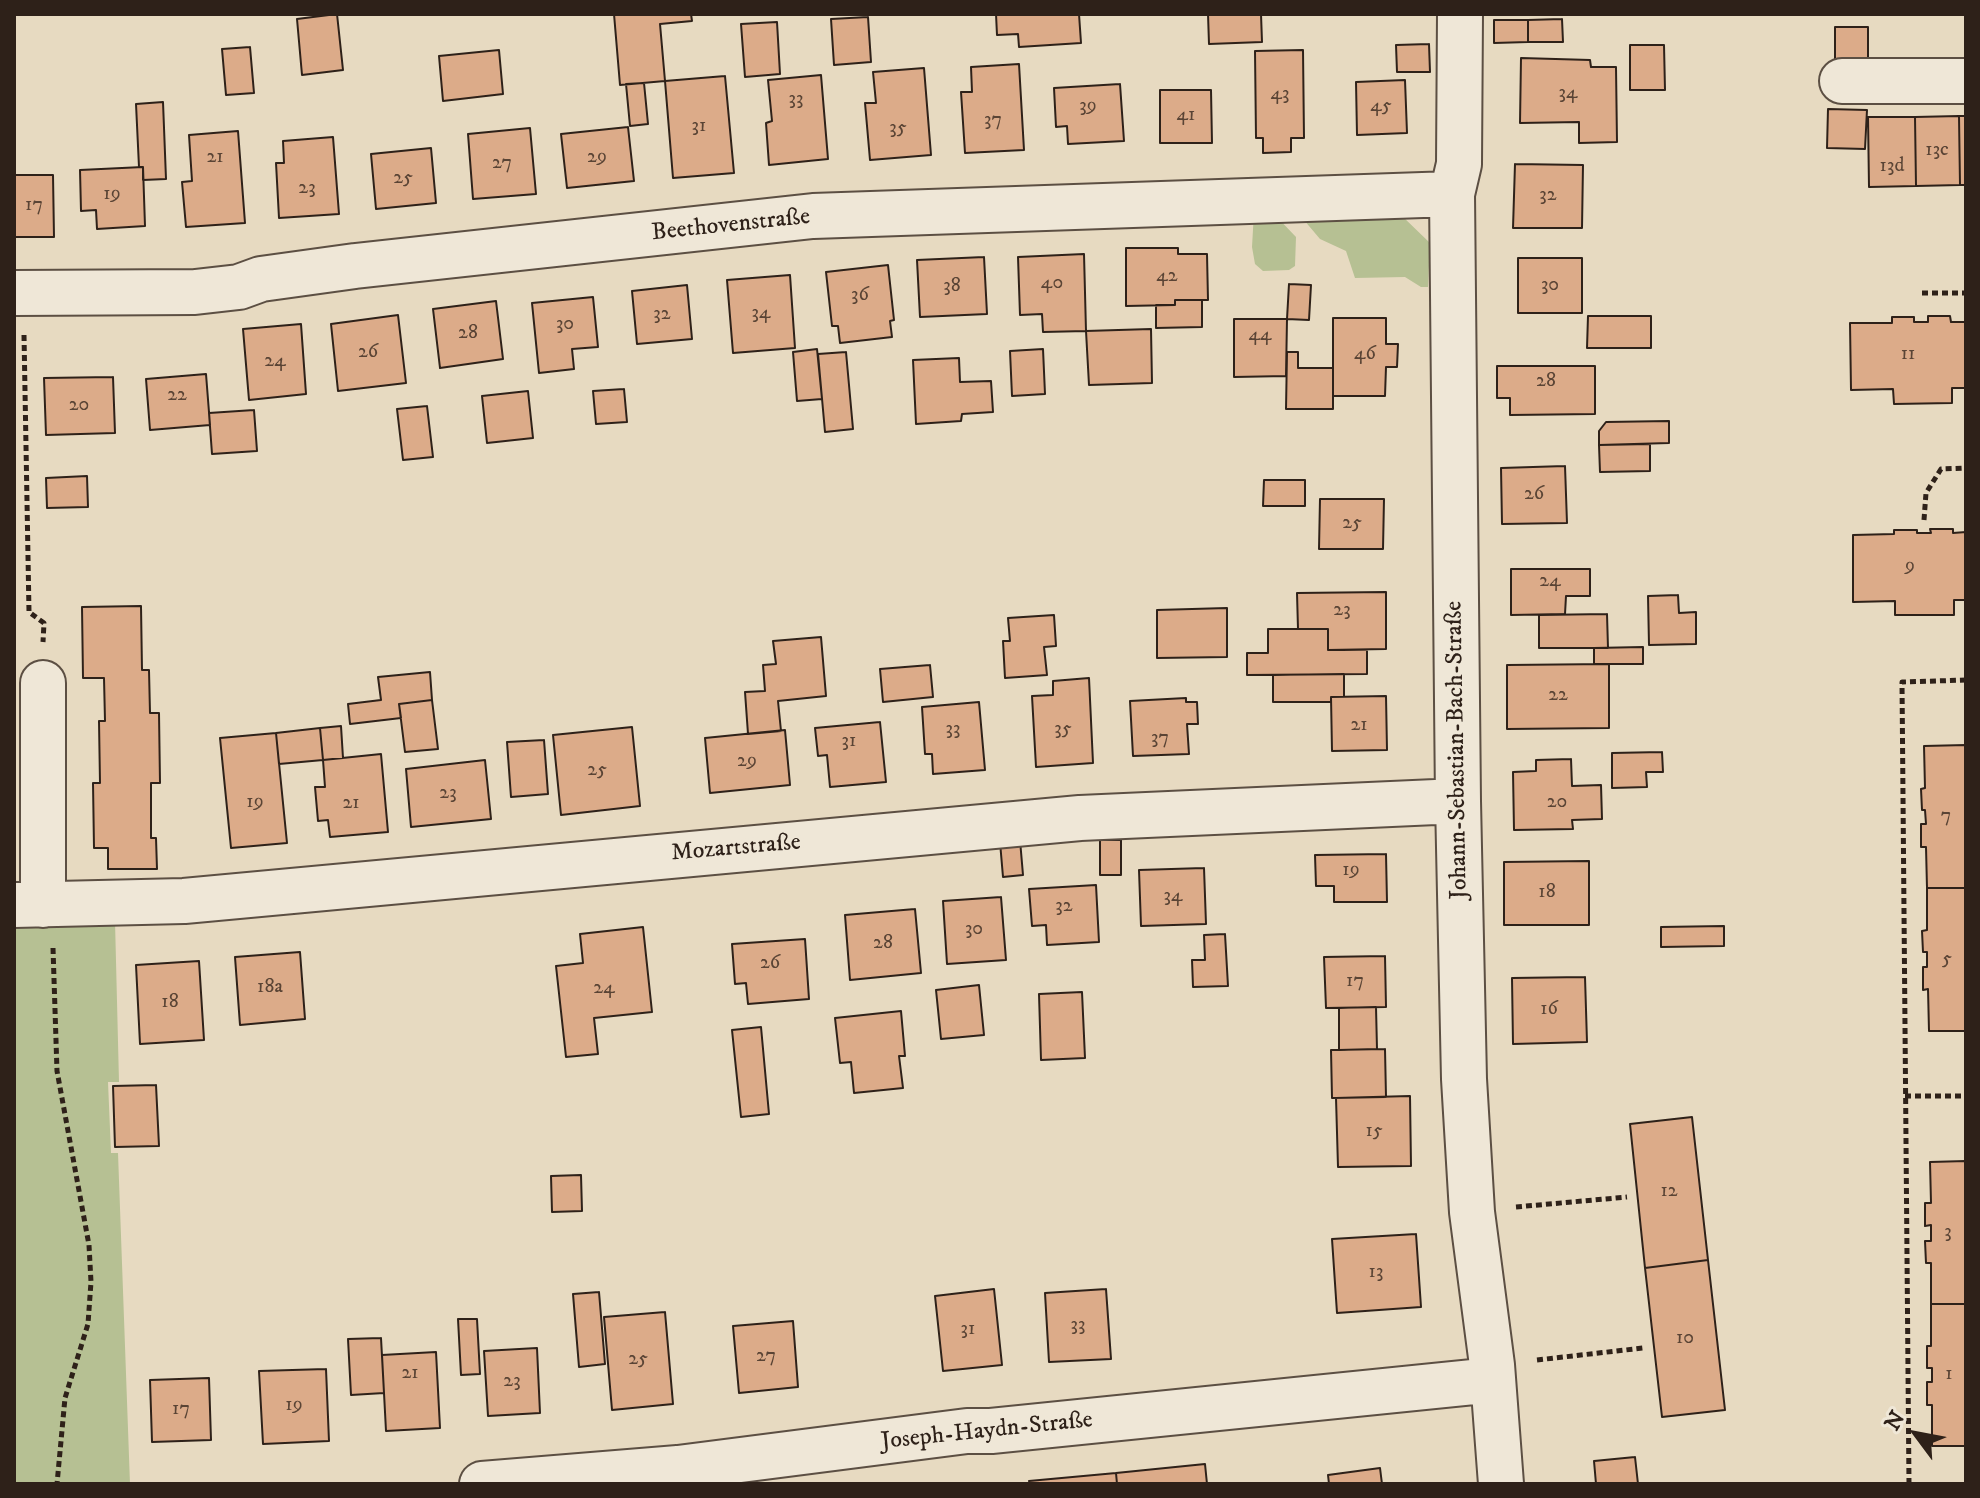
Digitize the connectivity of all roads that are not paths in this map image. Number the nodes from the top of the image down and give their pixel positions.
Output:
1 (1460, 14) edge
2 (1842, 81) dead end
3 (1966, 81) edge
4 (1452, 194) junction
5 (19, 293) edge
6 (43, 683) road end
7 (1458, 801) junction
8 (36, 905) edge
9 (1492, 1372) junction
10 (482, 1484) edge
11 (1501, 1484) edge

1 - 4 street, Johann-Sebastian-Bach-Straße
2 - 3 street
4 - 5 street, Beethovenstraße
4 - 7 street, Johann-Sebastian-Bach-Straße
6 - 8 street
7 - 8 street, Mozartstraße
7 - 9 street, Johann-Sebastian-Bach-Straße
9 - 10 street, Joseph-Haydn-Straße
9 - 11 street, Johann-Sebastian-Bach-Straße

